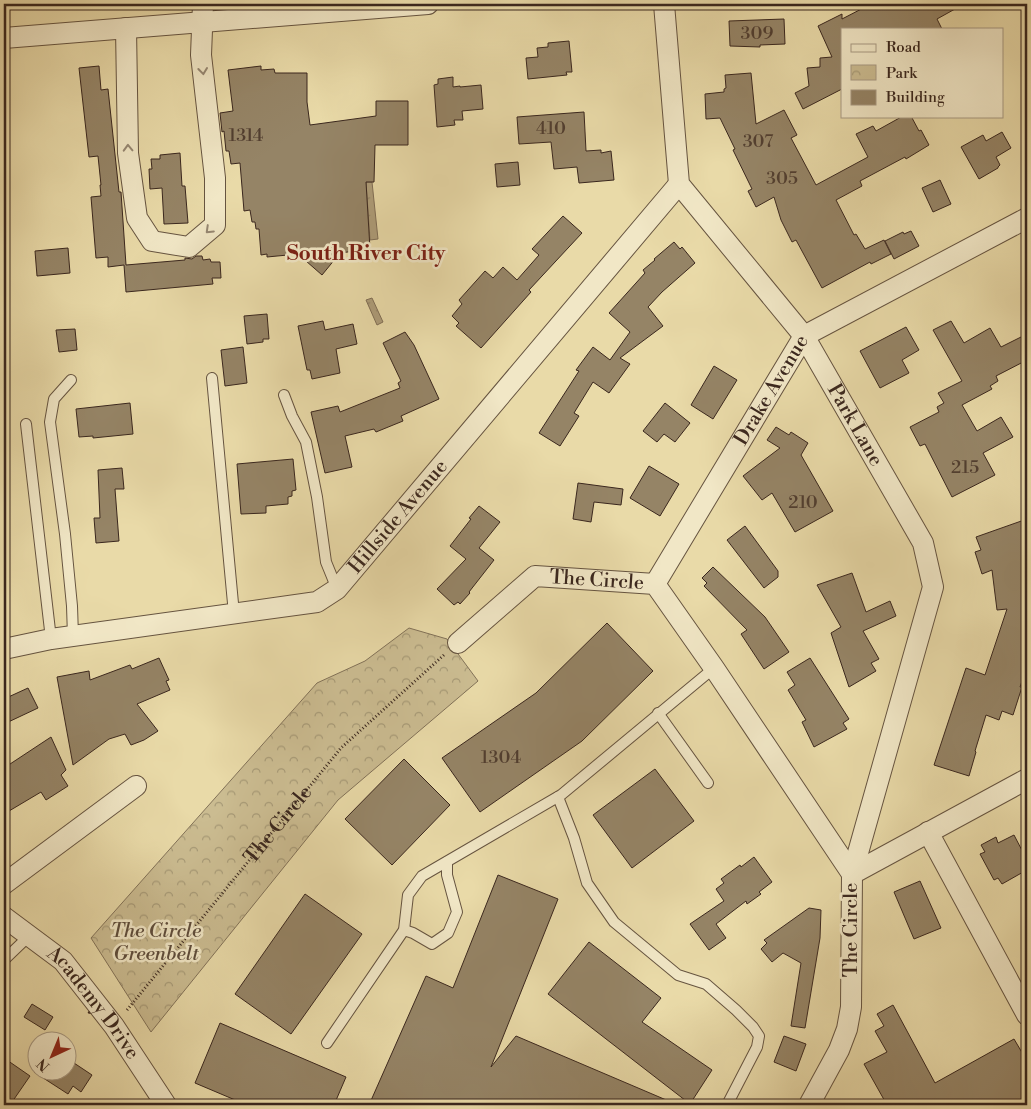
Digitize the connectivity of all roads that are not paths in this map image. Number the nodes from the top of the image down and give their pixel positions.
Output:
1 (428, 4) edge
2 (664, 4) edge
3 (202, 13) edge
4 (126, 28) junction
5 (4, 38) edge
6 (679, 184) junction
7 (1027, 218) edge
8 (804, 336) junction
9 (212, 378) dead end
10 (71, 380) dead end
11 (284, 395) dead end
12 (26, 424) dead end
13 (654, 584) junction
14 (337, 590) junction
15 (234, 614) junction
16 (73, 636) junction
17 (51, 639) junction
18 (458, 643) road end
19 (4, 649) edge
20 (714, 668) junction
21 (658, 713) junction
22 (1027, 779) edge
23 (708, 782) dead end
24 (136, 786) dead end
25 (558, 797) junction
26 (928, 832) junction
27 (447, 862) junction
28 (852, 874) junction
29 (4, 884) edge
30 (4, 917) edge
31 (404, 930) junction
32 (29, 936) junction
33 (4, 960) edge
34 (1027, 1014) edge
35 (327, 1043) dead end
36 (166, 1105) edge
37 (727, 1105) edge
38 (810, 1105) edge

1 - 3 street
2 - 6 street
3 - 4 street
3 -> 4 street
4 - 5 street
6 - 8 street, Park Lane
6 - 14 street, Hillside Avenue
7 - 8 street, Drake Avenue
8 - 13 street, Drake Avenue
8 - 28 street, Park Lane
9 - 15 lane
10 - 16 lane
11 - 14 lane
12 - 17 lane
13 - 18 street, The Circle
13 - 20 street, The Circle
14 - 15 street, Hillside Avenue
15 - 16 street, Hillside Avenue
16 - 17 street, Hillside Avenue
17 - 19 street, Hillside Avenue
20 - 21 lane
20 - 28 street, The Circle
21 - 23 lane
21 - 25 lane
22 - 26 street
24 - 29 street
25 - 27 lane
25 - 37 lane
26 - 28 street
26 - 34 street
27 - 31 lane
27 - 31 lane
28 - 38 street, The Circle
30 - 32 street, Academy Drive
31 - 35 lane
32 - 33 lane
32 - 36 street, Academy Drive

